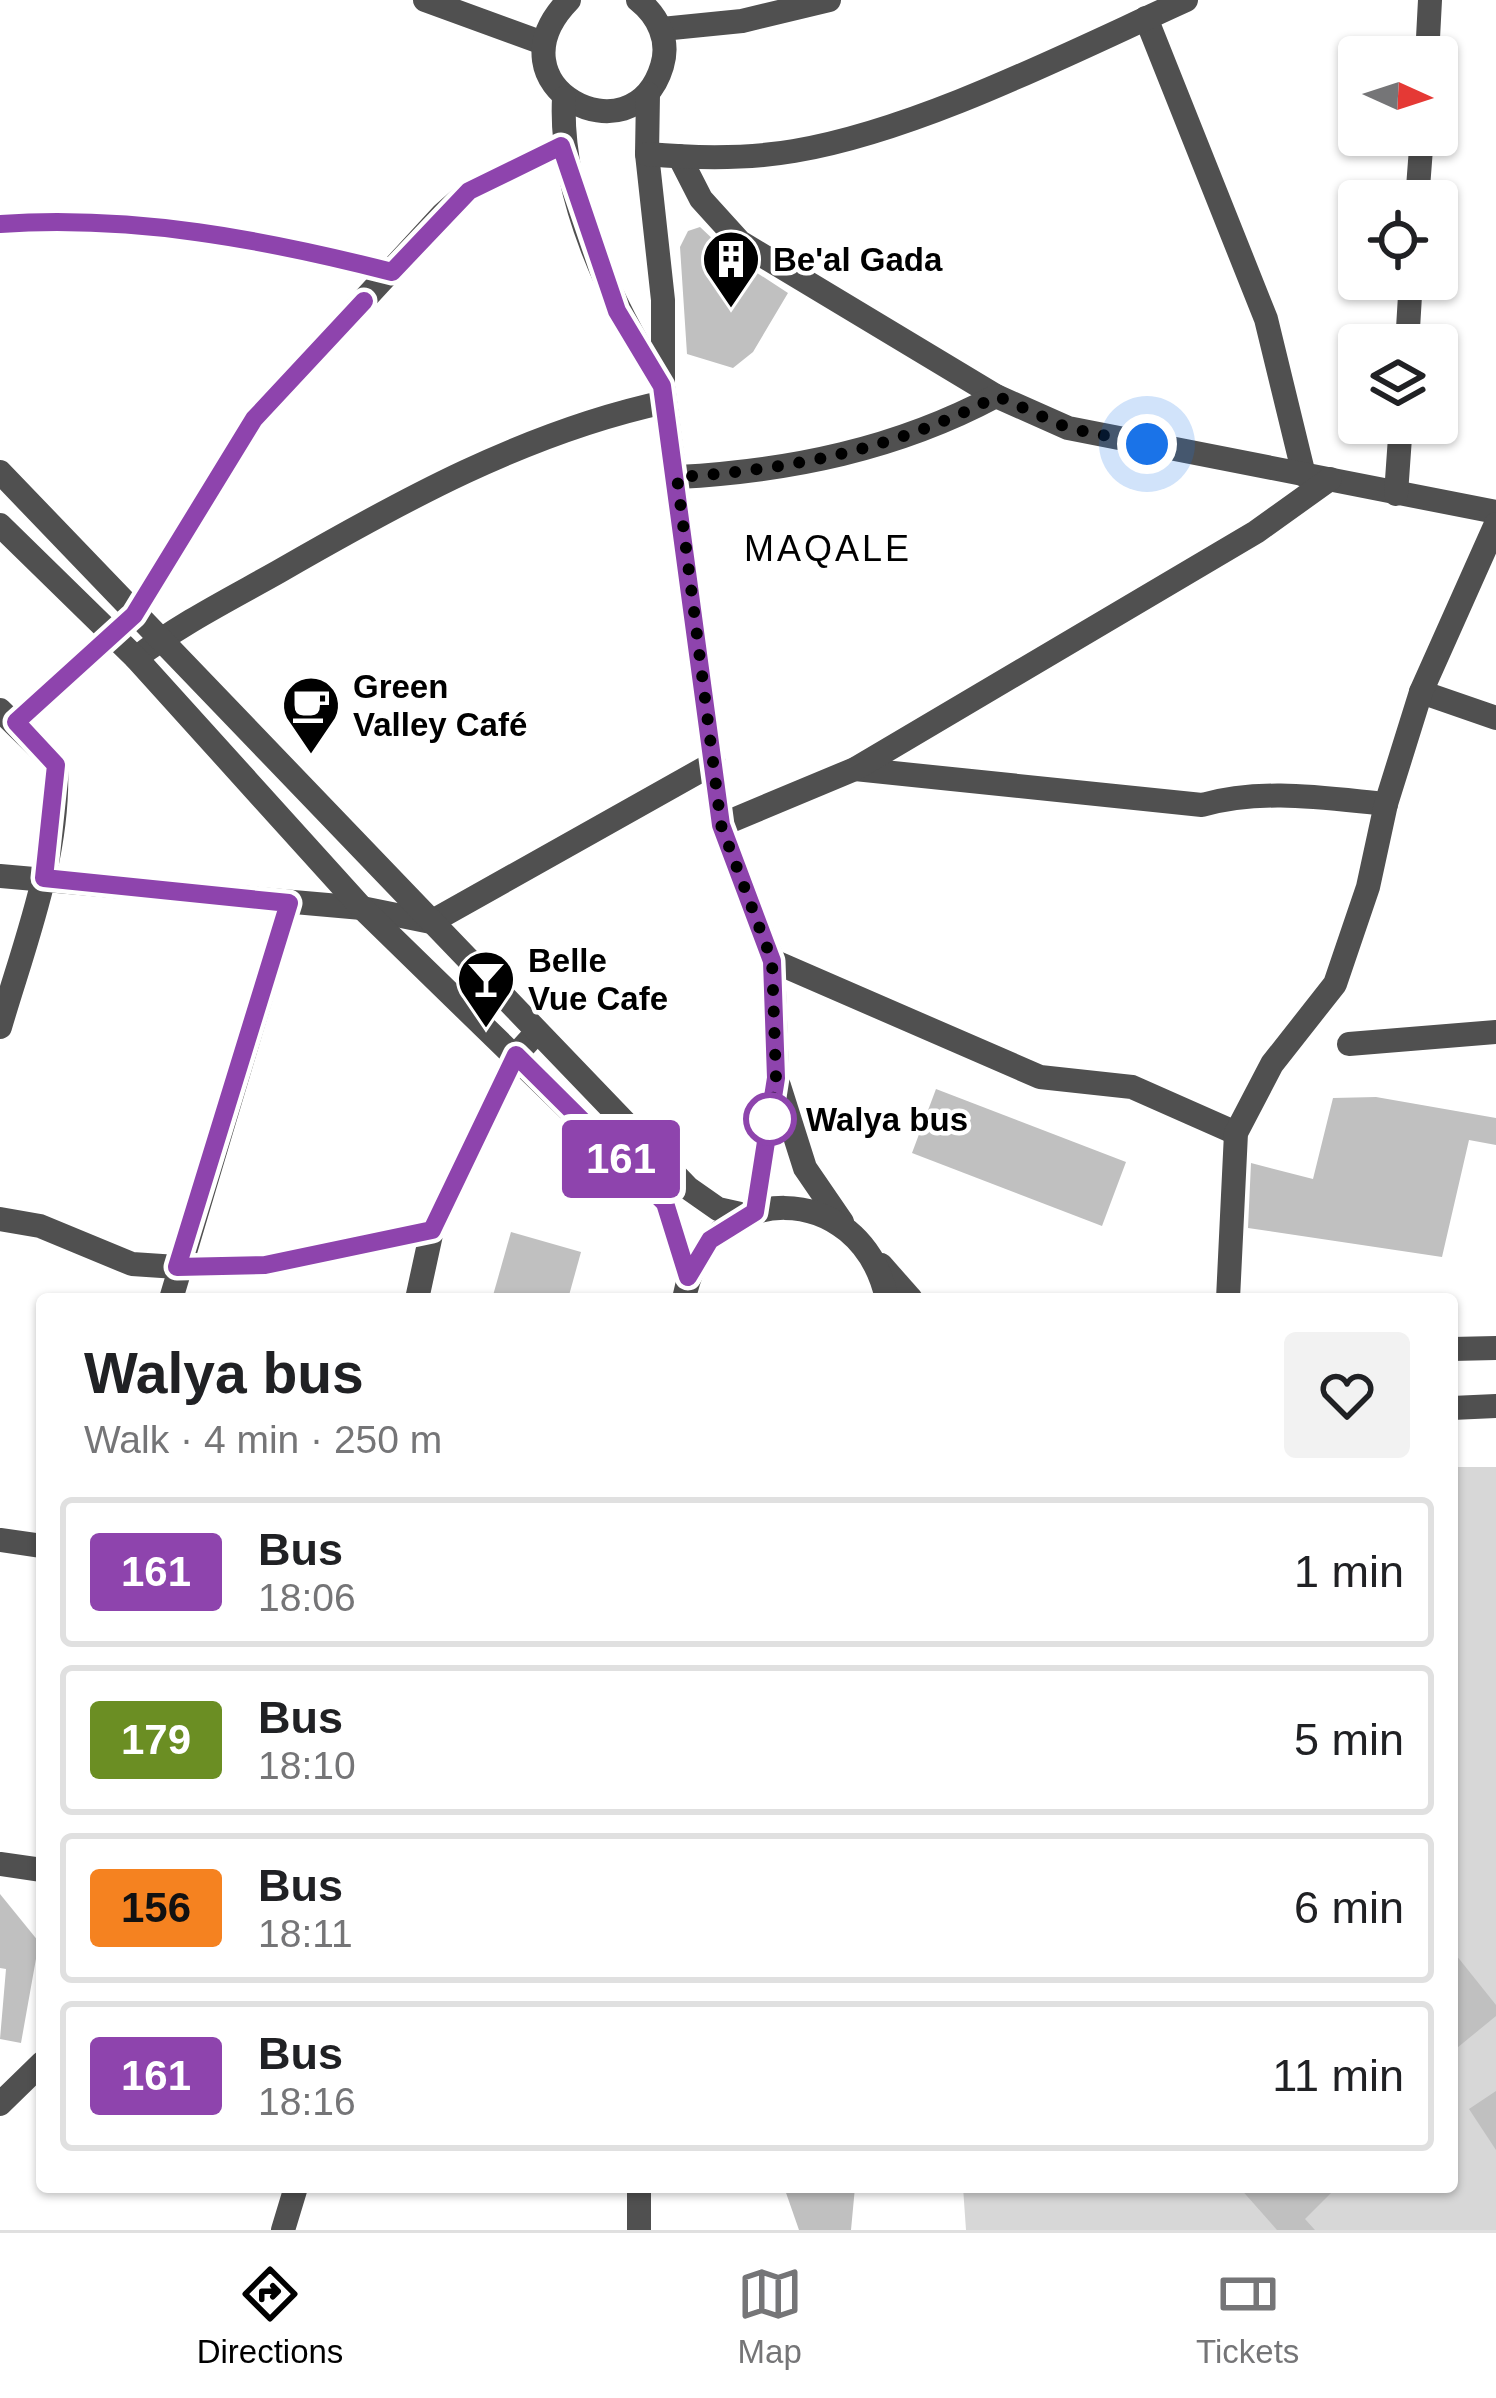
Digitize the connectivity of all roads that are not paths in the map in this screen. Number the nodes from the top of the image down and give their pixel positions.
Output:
1 (424, 0) edge
2 (569, 0) edge
3 (638, 0) edge
4 (830, 0) edge
5 (1186, 0) edge
6 (1430, 0) edge
7 (748, 11) edge
8 (1146, 18) junction
9 (662, 29) junction
10 (1428, 36) edge
11 (543, 43) junction
12 (648, 94) junction
13 (564, 98) junction
14 (561, 146) junction
15 (647, 154) junction
16 (679, 156) junction
17 (0, 224) edge
18 (392, 272) junction
19 (664, 394) junction
20 (997, 396) junction
21 (1400, 444) edge
22 (0, 472) edge
23 (677, 477) junction
24 (1317, 477) junction
25 (1396, 494) junction
26 (1496, 512) edge
27 (1496, 524) edge
28 (0, 525) edge
29 (134, 615) junction
30 (109, 637) junction
31 (158, 641) junction
32 (136, 658) junction
33 (1421, 692) junction
34 (8, 716) edge
35 (1496, 718) edge
36 (714, 763) junction
37 (855, 769) junction
38 (1386, 804) junction
39 (721, 825) junction
40 (0, 876) edge
41 (44, 878) junction
42 (289, 903) junction
43 (362, 908) junction
44 (430, 922) junction
45 (772, 961) junction
46 (0, 1027) edge
47 (1496, 1032) edge
48 (536, 1034) junction
49 (1348, 1044) dead end
50 (516, 1055) junction
51 (776, 1078) junction
52 (1236, 1132) junction
53 (750, 1214) junction
54 (0, 1219) edge
55 (432, 1230) junction
56 (854, 1234) junction
57 (177, 1267) junction
58 (686, 1288) edge
59 (172, 1293) edge
60 (418, 1293) edge
61 (884, 1293) edge
62 (906, 1293) edge
63 (1228, 1293) edge
64 (1496, 1348) edge
65 (1458, 1349) edge
66 (1496, 1406) edge
67 (1458, 1408) edge
68 (0, 1540) edge
69 (36, 1545) edge
70 (0, 1864) edge
71 (36, 1869) edge
72 (36, 2069) edge
73 (0, 2104) edge
74 (294, 2193) edge
75 (639, 2193) edge
76 (283, 2230) edge
77 (639, 2230) edge

1 - 11 street
2 - 11 street
3 - 9 street
4 - 7 street
5 - 8 street
6 - 10 street
7 - 9 street
8 - 16 street
8 - 24 street
9 - 12 street
11 - 13 street
12 - 13 street
12 - 15 street
13 - 14 street
14 - 18 street
14 - 19 street
15 - 16 street
15 - 19 street
16 - 20 street
17 - 18 street
18 - 29 street
19 - 23 street
19 - 31 street
20 - 23 street
20 - 24 street
21 - 25 street
22 - 29 street
23 - 36 street
24 - 25 street
24 - 37 street
25 - 26 street
27 - 33 street
28 - 30 street
29 - 30 street
29 - 31 street
30 - 32 street
30 - 34 street
31 - 32 street
31 - 44 street
32 - 43 street
33 - 35 street
33 - 38 street
34 - 41 street
36 - 39 street
36 - 44 street
37 - 38 street
37 - 39 street
38 - 52 street
39 - 45 street
40 - 41 street
41 - 42 street
41 - 46 street
42 - 43 street
42 - 57 street
43 - 44 street
43 - 50 street
44 - 48 street
45 - 51 street
45 - 52 street
47 - 49 street
48 - 50 street
48 - 53 street
50 - 55 street
50 - 58 street
51 - 53 street
51 - 56 street
52 - 63 street
53 - 56 street
53 - 58 street
54 - 57 street
55 - 57 street
55 - 60 street
56 - 61 street
56 - 62 street
57 - 59 street
64 - 65 street
66 - 67 street
68 - 69 street
70 - 71 street
72 - 73 street
74 - 76 street
75 - 77 street

